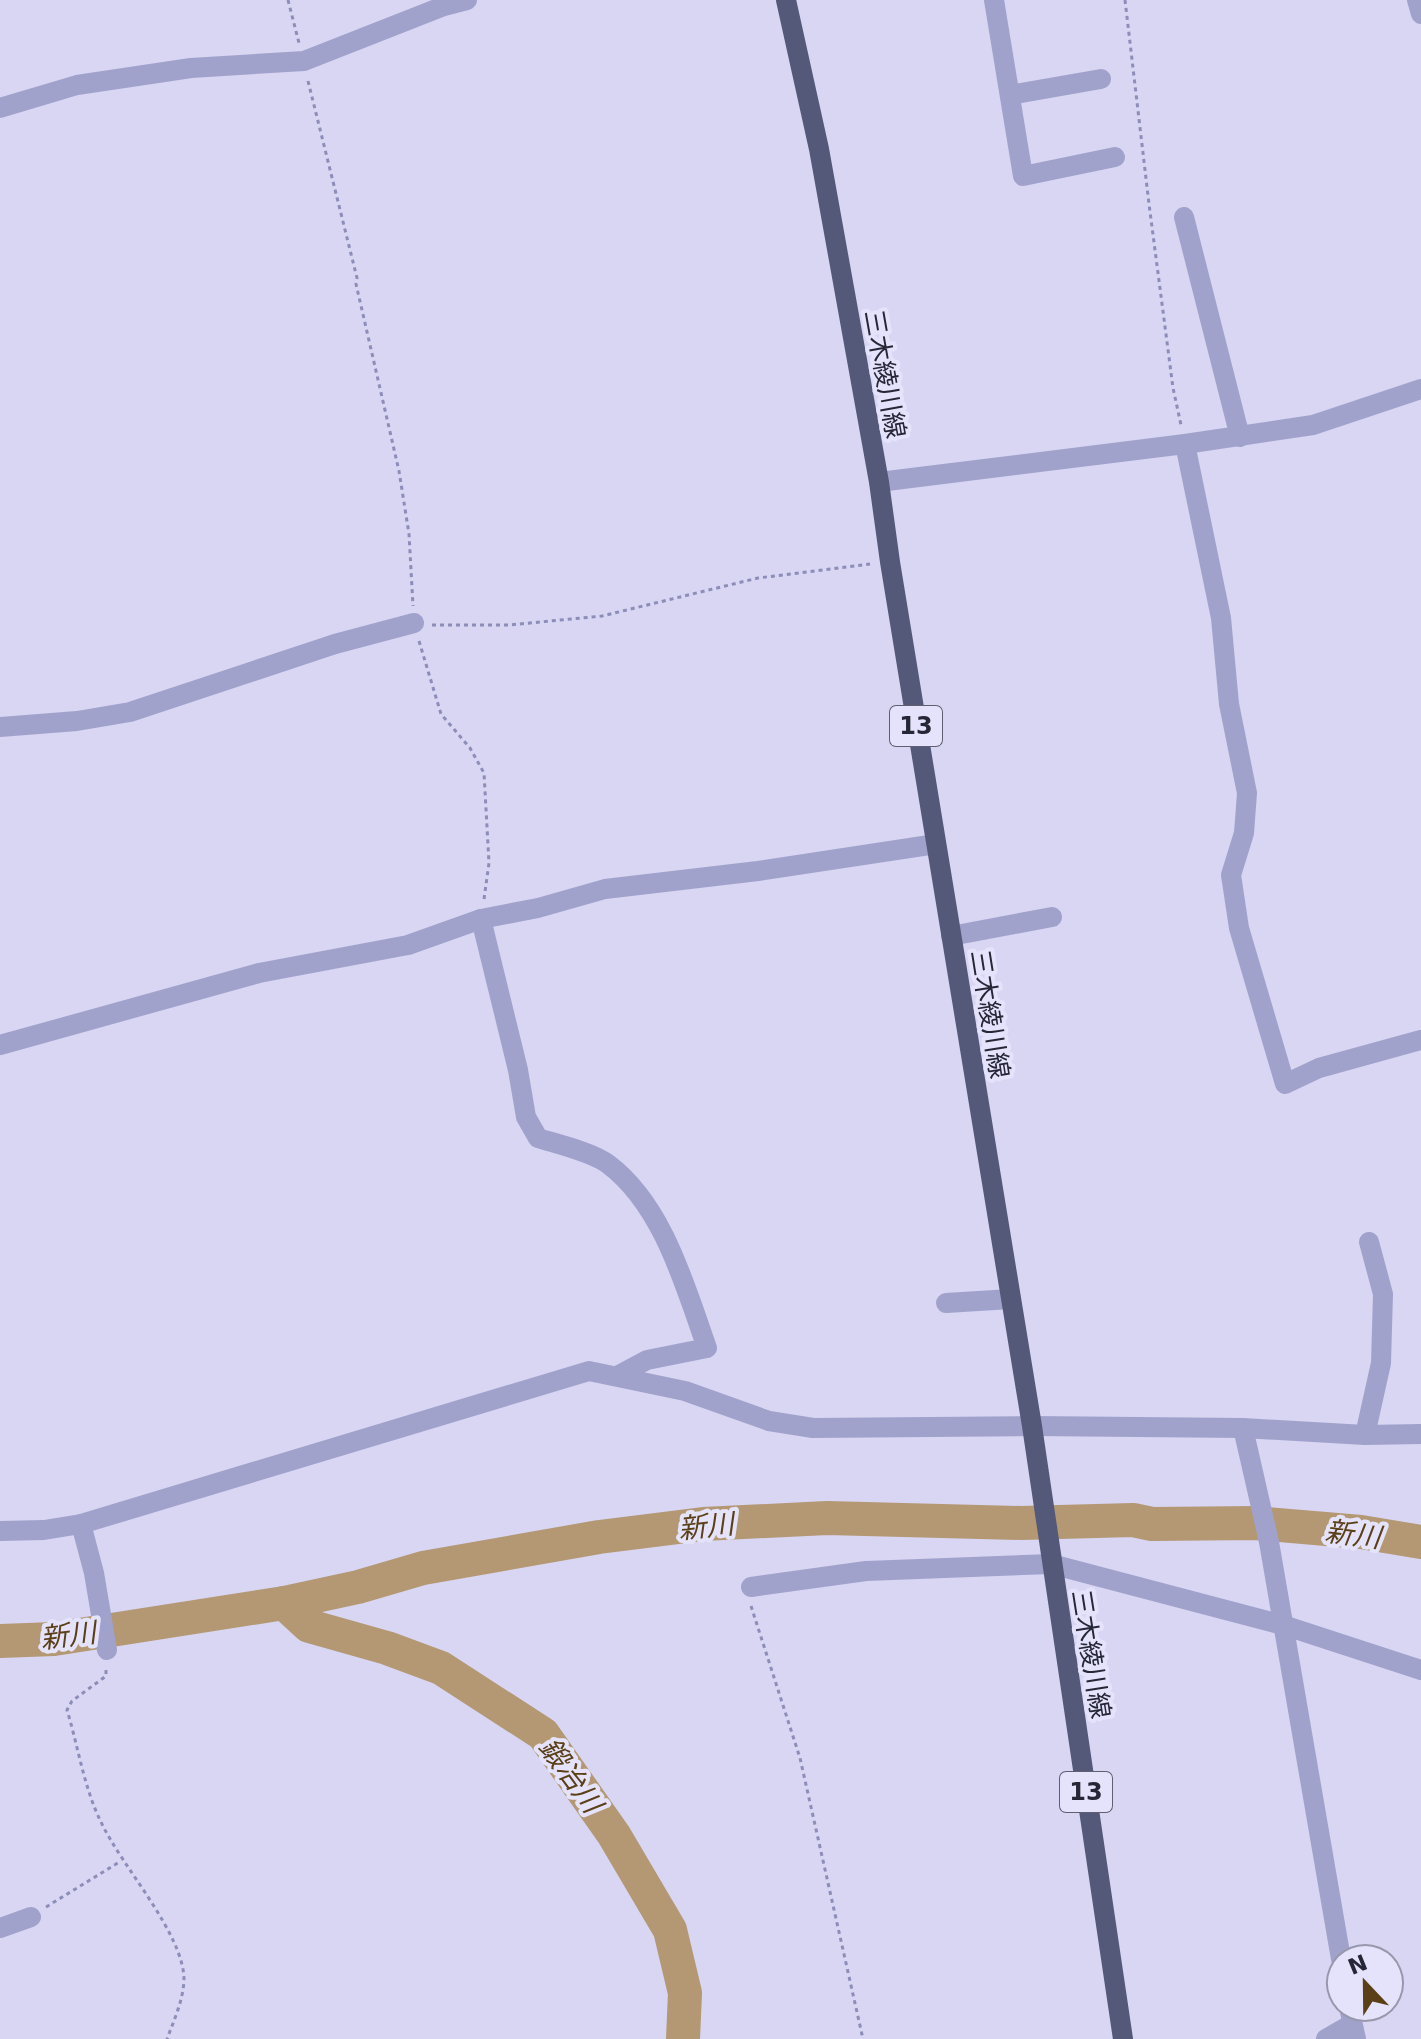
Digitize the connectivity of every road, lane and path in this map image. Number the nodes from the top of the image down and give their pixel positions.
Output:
1 (288, 0) edge
2 (467, 0) edge
3 (786, 0) edge
4 (994, 0) edge
5 (1125, 0) edge
6 (1417, 0) edge
7 (1421, 14) edge
8 (304, 61) junction
9 (1101, 79) dead end
10 (1010, 95) junction
11 (0, 108) edge
12 (1115, 157) dead end
13 (1184, 217) dead end
14 (1421, 389) edge
15 (1240, 437) junction
16 (1185, 444) junction
17 (879, 482) junction
18 (890, 562) junction
19 (414, 623) junction
20 (0, 727) edge
21 (936, 844) junction
22 (1052, 917) dead end
23 (481, 919) junction
24 (951, 936) junction
25 (1421, 1040) edge
26 (0, 1045) edge
27 (1369, 1242) dead end
28 (1011, 1299) junction
29 (946, 1303) dead end
30 (617, 1376) junction
31 (1032, 1426) junction
32 (1243, 1428) junction
33 (1421, 1434) edge
34 (1365, 1435) junction
35 (81, 1524) junction
36 (0, 1531) edge
37 (1050, 1555) junction
38 (751, 1587) joint
39 (1283, 1625) junction
40 (107, 1650) joint
41 (1421, 1670) edge
42 (121, 1861) junction
43 (31, 1917) joint
44 (0, 1928) edge
45 (1338, 1943) edge
46 (1353, 2023) edge
47 (167, 2039) edge
48 (863, 2039) edge
49 (1123, 2039) edge
50 (1326, 2039) edge

1 - 8 path
2 - 8 street
3 - 17 main road, 三木綾川線 / 13
4 - 10 street
5 - 16 path
6 - 7 street
8 - 11 street
8 - 19 path
9 - 10 street
10 - 12 street
13 - 15 street
14 - 15 street
15 - 16 street
16 - 17 street
16 - 25 street
17 - 18 main road, 三木綾川線 / 13
18 - 19 path
18 - 21 main road, 三木綾川線 / 13
19 - 20 street
19 - 23 path
21 - 23 street
21 - 24 main road, 三木綾川線 / 13
22 - 24 street
23 - 26 street
23 - 30 street
24 - 28 main road, 三木綾川線 / 13
27 - 34 street
28 - 29 street
28 - 31 main road, 三木綾川線 / 13
30 - 31 street
30 - 35 street
31 - 32 street
31 - 37 main road, 三木綾川線 / 13
32 - 34 street
32 - 39 street
33 - 34 street
35 - 36 street
35 - 40 street
37 - 38 street
37 - 39 street
37 - 49 main road, 三木綾川線 / 13
38 - 48 path
39 - 41 street
39 - 45 street
40 - 42 path
42 - 43 path
42 - 47 path
43 - 44 street
46 - 50 street

